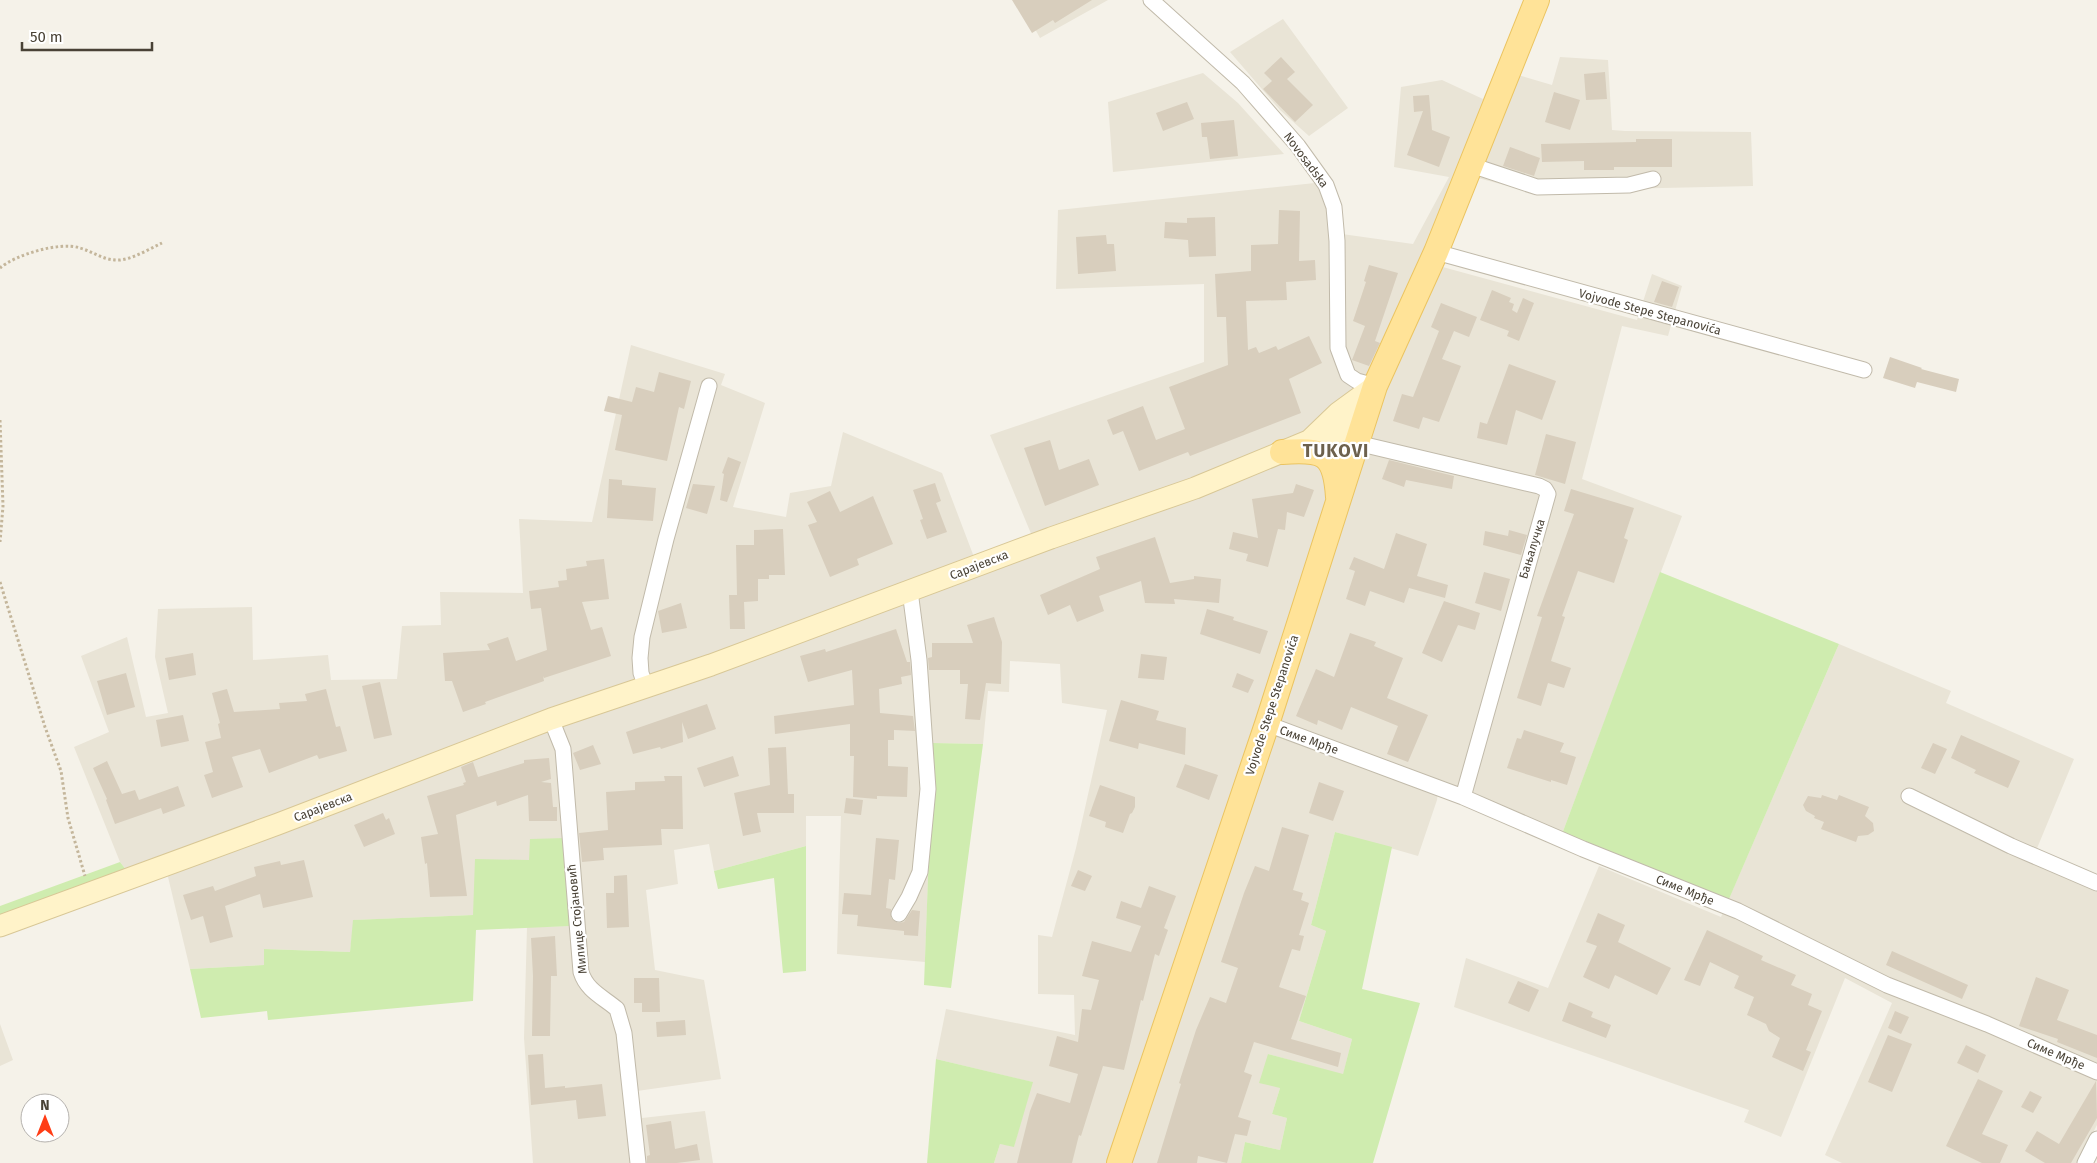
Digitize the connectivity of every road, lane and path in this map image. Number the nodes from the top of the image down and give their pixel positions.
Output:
1 (1151, 0) edge
2 (1537, 0) edge
3 (1471, 165) junction
4 (1653, 180) dead end
5 (162, 243) dead end
6 (1436, 252) junction
7 (0, 268) edge
8 (1864, 370) dead end
9 (709, 386) dead end
10 (1375, 386) junction
11 (1366, 417) junction
12 (0, 420) edge
13 (1311, 440) junction
14 (1357, 442) junction
15 (1282, 452) junction
16 (1338, 499) junction
17 (0, 542) edge
18 (0, 582) edge
19 (910, 591) junction
20 (646, 687) junction
21 (552, 720) junction
22 (1267, 724) junction
23 (1910, 796) dead end
24 (1463, 797) junction
25 (2097, 883) edge
26 (92, 892) junction
27 (899, 914) dead end
28 (0, 926) edge
29 (2097, 1072) edge
30 (2097, 1139) edge
31 (638, 1163) edge
32 (1119, 1163) edge
33 (2085, 1163) edge

1 - 10 street, Novosadska
2 - 3 main road, Vojvode Stepe Stepanovića
3 - 4 street
3 - 6 main road, Vojvode Stepe Stepanovića
5 - 7 path
6 - 8 street, Vojvode Stepe Stepanovića
6 - 10 main road, Vojvode Stepe Stepanovića
9 - 20 street
10 - 11 main road, Vojvode Stepe Stepanovića
10 - 13 main road
11 - 13 main road, Сарајевска
11 - 14 main road, Vojvode Stepe Stepanovića
12 - 17 path
13 - 15 main road, Сарајевска
14 - 16 main road, Vojvode Stepe Stepanovića
14 - 24 street, Бањалучка
15 - 16 main road
15 - 19 main road, Сарајевска
16 - 22 main road, Vojvode Stepe Stepanovića
18 - 26 path
19 - 20 main road, Сарајевска
19 - 27 street
20 - 21 main road, Сарајевска
21 - 26 main road, Сарајевска
21 - 31 street, Милице Стојановић
22 - 24 street, Симе Мрђе
22 - 32 main road, Vojvode Stepe Stepanovića
23 - 25 street
24 - 29 street, Симе Мрђе
26 - 28 main road, Сарајевска
30 - 33 street

